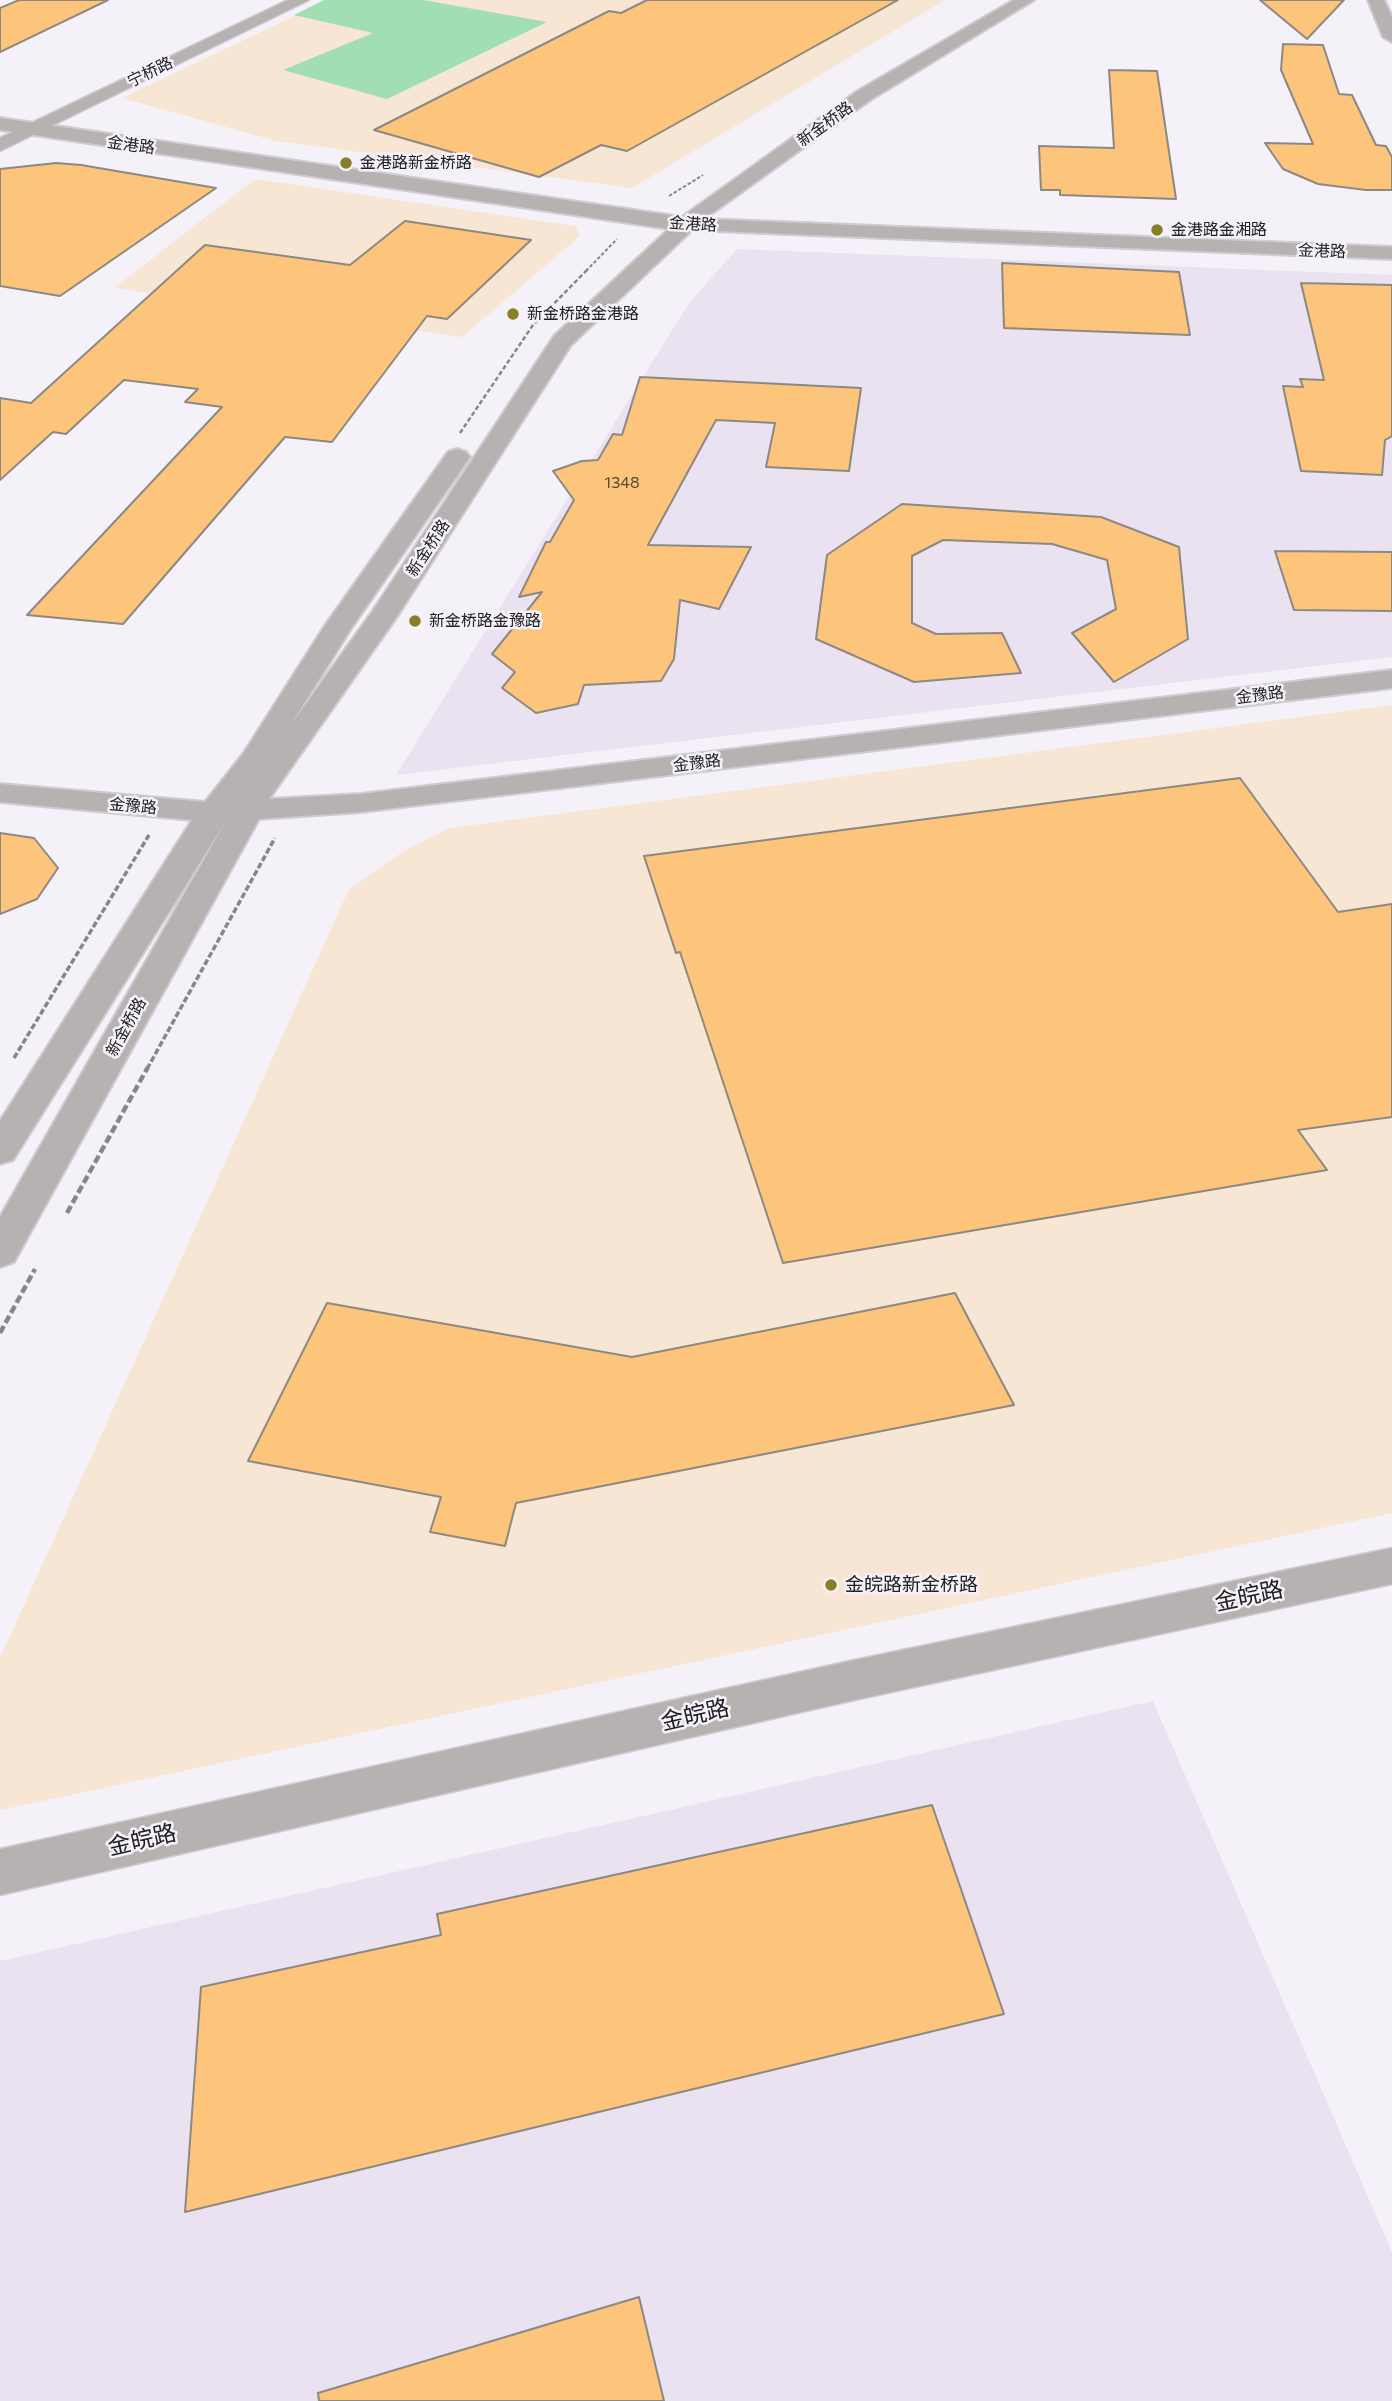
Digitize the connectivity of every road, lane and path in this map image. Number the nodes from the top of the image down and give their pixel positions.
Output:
1 (301, 0) edge
2 (1003, 0) edge
3 (1026, 0) edge
4 (1376, 0) edge
5 (1392, 37) edge
6 (0, 114) edge
7 (0, 124) edge
8 (39, 126) junction
9 (0, 145) edge
10 (705, 186) dead end
11 (674, 216) junction
12 (629, 240) dead end
13 (1392, 244) edge
14 (1392, 253) edge
15 (582, 288) dead end
16 (1392, 678) edge
17 (0, 793) edge
18 (291, 809) junction
19 (247, 810) junction
20 (213, 812) junction
21 (0, 1151) edge
22 (60, 1225) dead end
23 (0, 1252) edge
24 (40, 1261) dead end
25 (0, 1333) edge
26 (1392, 1566) edge
27 (0, 1872) edge

1 - 8 street, 宁桥路
2 - 10 street, 新金桥路
3 - 11 street, 新金桥路
4 - 5 street
6 - 8 street, 金港路
7 - 8 street, 金港路
8 - 9 street, 宁桥路
8 - 11 street, 金港路
11 - 12 street, 新金桥路
11 - 13 street, 金港路
11 - 14 street, 金港路
11 - 19 street, 新金桥路
15 - 20 street, 新金桥路
16 - 18 street, 金豫路
17 - 20 street, 金豫路
18 - 19 street, 金豫路
18 - 22 path
19 - 20 street, 金豫路
19 - 23 street, 新金桥路
20 - 21 street, 新金桥路
24 - 25 path
26 - 27 street, 金皖路

